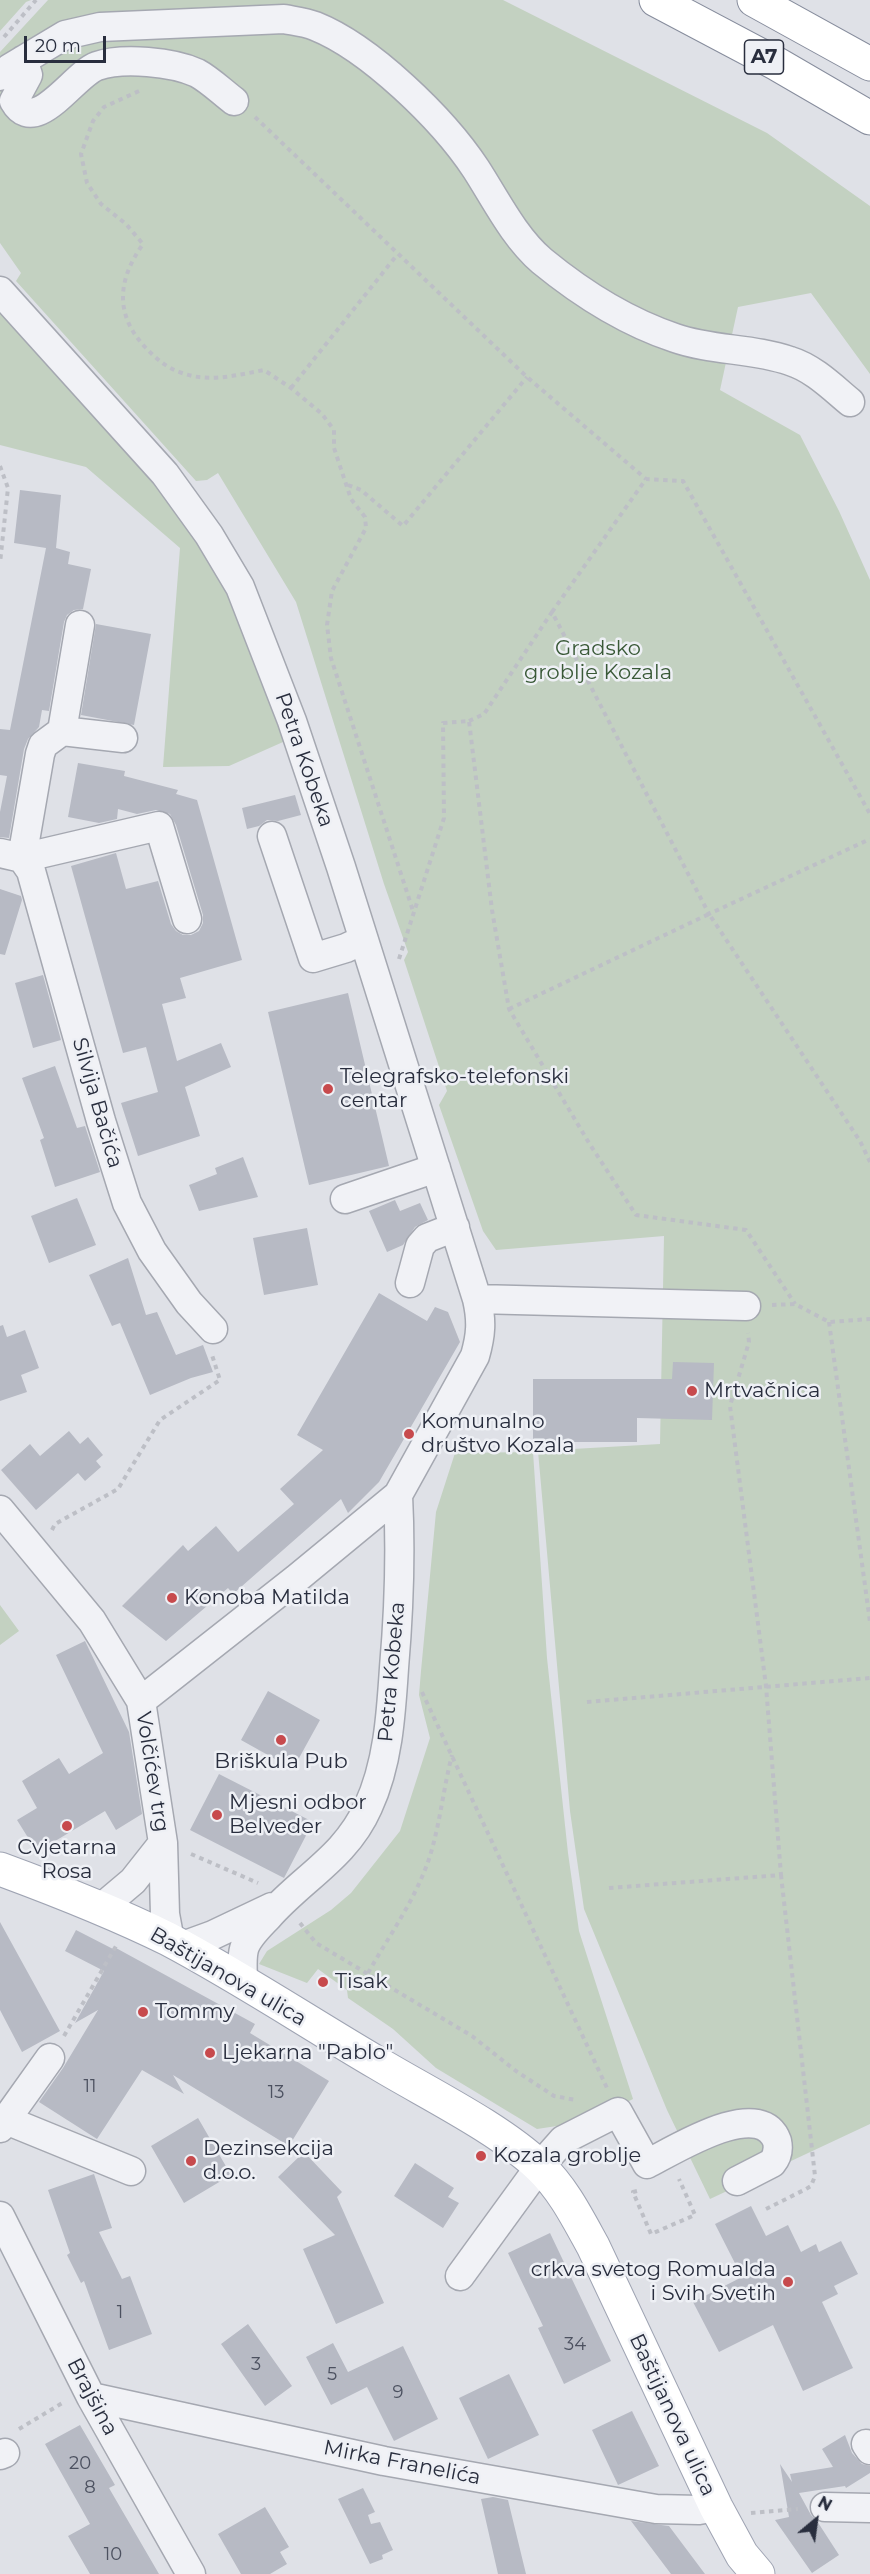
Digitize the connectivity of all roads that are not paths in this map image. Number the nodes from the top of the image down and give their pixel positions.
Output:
1 (656, 0) edge
2 (754, 0) edge
3 (23, 60) junction
4 (870, 64) edge
5 (0, 76) edge
6 (234, 101) road end
7 (870, 118) edge
8 (0, 291) edge
9 (850, 402) dead end
10 (80, 625) dead end
11 (62, 731) junction
12 (123, 738) dead end
13 (272, 836) dead end
14 (11, 855) edge
15 (187, 919) dead end
16 (363, 940) junction
17 (436, 1168) junction
18 (345, 1198) dead end
19 (455, 1227) junction
20 (410, 1283) dead end
21 (477, 1299) junction
22 (746, 1306) road end
23 (213, 1329) road end
24 (398, 1495) junction
25 (0, 1510) edge
26 (141, 1701) junction
27 (175, 1848) junction
28 (0, 1869) edge
29 (279, 1903) junction
30 (101, 1908) junction
31 (175, 1944) junction
32 (243, 1982) junction
33 (50, 2058) road end
34 (3, 2124) edge
35 (540, 2166) junction
36 (131, 2170) dead end
37 (737, 2181) dead end
38 (0, 2216) edge
39 (459, 2276) dead end
40 (91, 2397) junction
41 (716, 2507) junction
42 (825, 2507) dead end
43 (870, 2508) edge
44 (191, 2574) edge
45 (758, 2574) edge

1 - 7 main road, A7
2 - 4 main road, A7
3 - 5 street
3 - 6 street
3 - 9 street
8 - 16 street, Petra Kobeka
10 - 11 street
11 - 12 street
11 - 14 street
13 - 16 street
14 - 15 street
14 - 23 street, Silvija Bačića
16 - 17 street, Petra Kobeka
17 - 18 street
17 - 19 street, Petra Kobeka
19 - 20 street
19 - 21 street, Petra Kobeka
21 - 22 street
21 - 24 street, Petra Kobeka
24 - 26 street, Petra Kobeka
24 - 29 street, Petra Kobeka
25 - 26 street
26 - 27 street, Volčićev trg
27 - 30 street, Volčićev trg
27 - 31 street, Volčićev trg
28 - 30 main road, Baštijanova ulica
29 - 31 street
29 - 32 street
30 - 31 main road, Baštijanova ulica
31 - 32 main road, Baštijanova ulica
32 - 35 main road, Baštijanova ulica
33 - 34 street
34 - 36 street
35 - 37 street
35 - 39 street
35 - 41 main road, Baštijanova ulica
38 - 40 street, Brajšina
40 - 41 street, Mirka Franelića
40 - 44 street, Brajšina
41 - 45 main road, Baštijanova ulica
42 - 43 street

